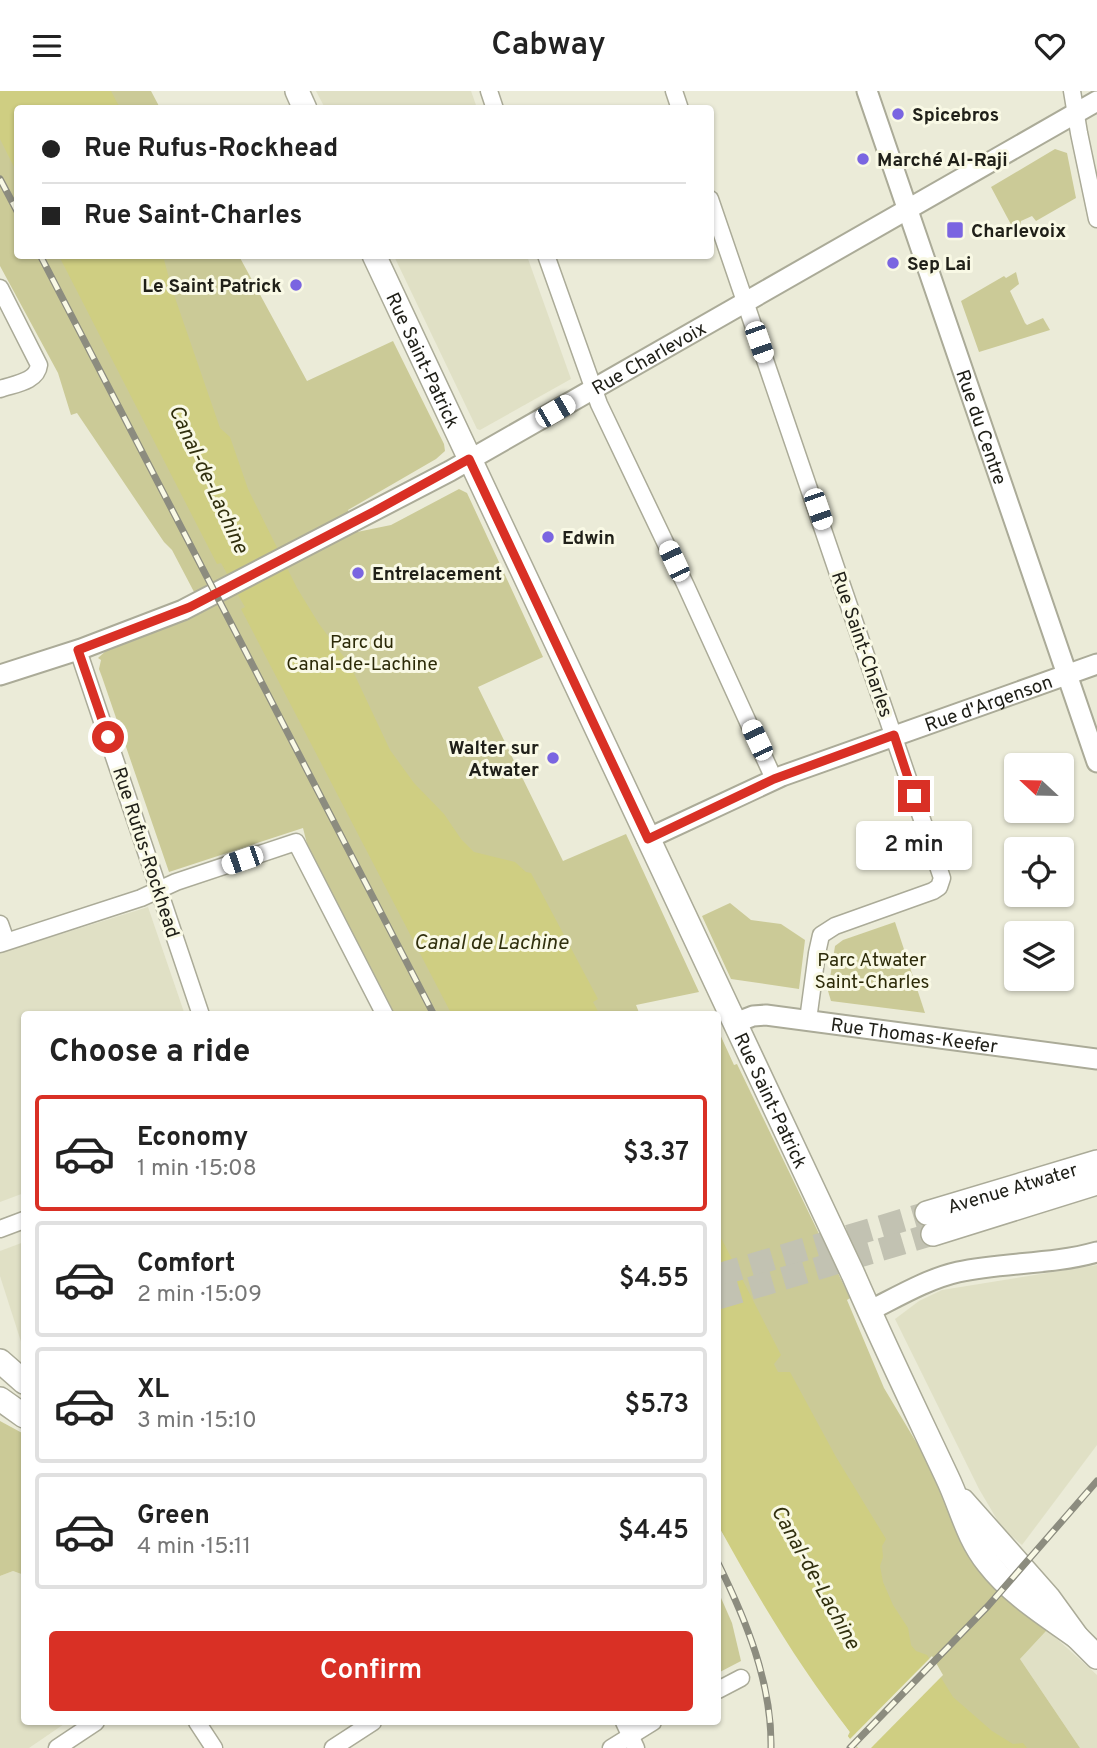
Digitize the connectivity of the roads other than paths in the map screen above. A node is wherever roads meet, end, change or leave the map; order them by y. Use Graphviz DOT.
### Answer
graph roads {
  1 [pos="867,91"];
  2 [pos="1072,91"];
  3 [pos="1097,101"];
  4 [pos="1076,113"];
  5 [pos="908,210"];
  6 [pos="714,211"];
  7 [pos="1097,219"];
  8 [pos="376,259"];
  9 [pos="547,259"];
  10 [pos="0,288"];
  11 [pos="745,302"];
  12 [pos="0,389"];
  13 [pos="592,389"];
  14 [pos="469,459"];
  15 [pos="78,650"];
  16 [pos="1097,664"];
  17 [pos="1067,674"];
  18 [pos="0,675"];
  19 [pos="894,735"];
  20 [pos="1097,762"];
  21 [pos="774,779"];
  22 [pos="648,839"];
  23 [pos="159,890"];
  24 [pos="0,924"];
  25 [pos="3,942"];
  26 [pos="200,1011"];
  27 [pos="383,1011"];
  28 [pos="808,1020"];
  29 [pos="735,1023"];
  30 [pos="1097,1059"];
  31 [pos="1097,1162"];
  32 [pos="1097,1183"];
  33 [pos="21,1221"];
  34 [pos="0,1229"];
  35 [pos="1097,1252"];
  36 [pos="869,1311"];
  37 [pos="0,1361"];
  38 [pos="21,1379"];
  39 [pos="0,1399"];
  40 [pos="21,1414"];
  41 [pos="1097,1657"];
  42 [pos="741,1678"];
  43 [pos="721,1688"];
  44 [pos="92,1725"];
  45 [pos="199,1725"];
  46 [pos="368,1725"];
  47 [pos="648,1725"];
  48 [pos="630,1735"];
  49 [pos="57,1748"];
  50 [pos="214,1748"];
  51 [pos="333,1748"];
  52 [pos="611,1748"];
  1 -- 5 [label="street, Rue du Centre"];
  2 -- 4 [label="street"];
  3 -- 4 [label="street, Rue Charlevoix"];
  4 -- 5 [label="street, Rue Charlevoix"];
  4 -- 7 [label="street"];
  5 -- 11 [label="street, Rue Charlevoix"];
  5 -- 17 [label="street, Rue du Centre"];
  6 -- 11 [label="street, Rue Saint-Charles"];
  8 -- 14 [label="main road, Rue Saint-Patrick"];
  9 -- 13 [label="street"];
  10 -- 12 [label="street"];
  11 -- 13 [label="street, Rue Charlevoix"];
  11 -- 19 [label="street, Rue Saint-Charles"];
  13 -- 14 [label="street, Rue Charlevoix"];
  13 -- 21 [label="street"];
  14 -- 15 [label="street, Rue Charlevoix"];
  14 -- 22 [label="main road, Rue Saint-Patrick"];
  15 -- 18 [label="street, Rue Charlevoix"];
  15 -- 23 [label="street, Rue Rufus-Rockhead"];
  16 -- 17 [label="street, Rue d'Argenson"];
  17 -- 19 [label="street, Rue d'Argenson"];
  17 -- 20 [label="street, Rue du Centre"];
  19 -- 21 [label="street, Rue d'Argenson"];
  19 -- 28 [label="street, Rue Saint-Charles"];
  21 -- 22 [label="street, Rue d'Argenson"];
  22 -- 29 [label="main road, Rue Saint-Patrick"];
  23 -- 25 [label="street"];
  23 -- 26 [label="street, Rue Rufus-Rockhead"];
  23 -- 27 [label="street"];
  24 -- 25 [label="street"];
  28 -- 29 [label="street, Rue Thomas-Keefer"];
  28 -- 30 [label="street, Rue Thomas-Keefer"];
  29 -- 36 [label="main road, Rue Saint-Patrick"];
  31 -- 32 [label="main road, Avenue Atwater"];
  33 -- 34 [label="street"];
  35 -- 36 [label="street"];
  36 -- 41 [label="main road, Rue Saint-Patrick"];
  37 -- 38 [label="main road"];
  39 -- 40 [label="main road"];
  42 -- 43 [label="street"];
  44 -- 49 [label="street"];
  45 -- 50 [label="street"];
  46 -- 51 [label="street"];
  47 -- 48 [label="street"];
  48 -- 52 [label="street"];
}
